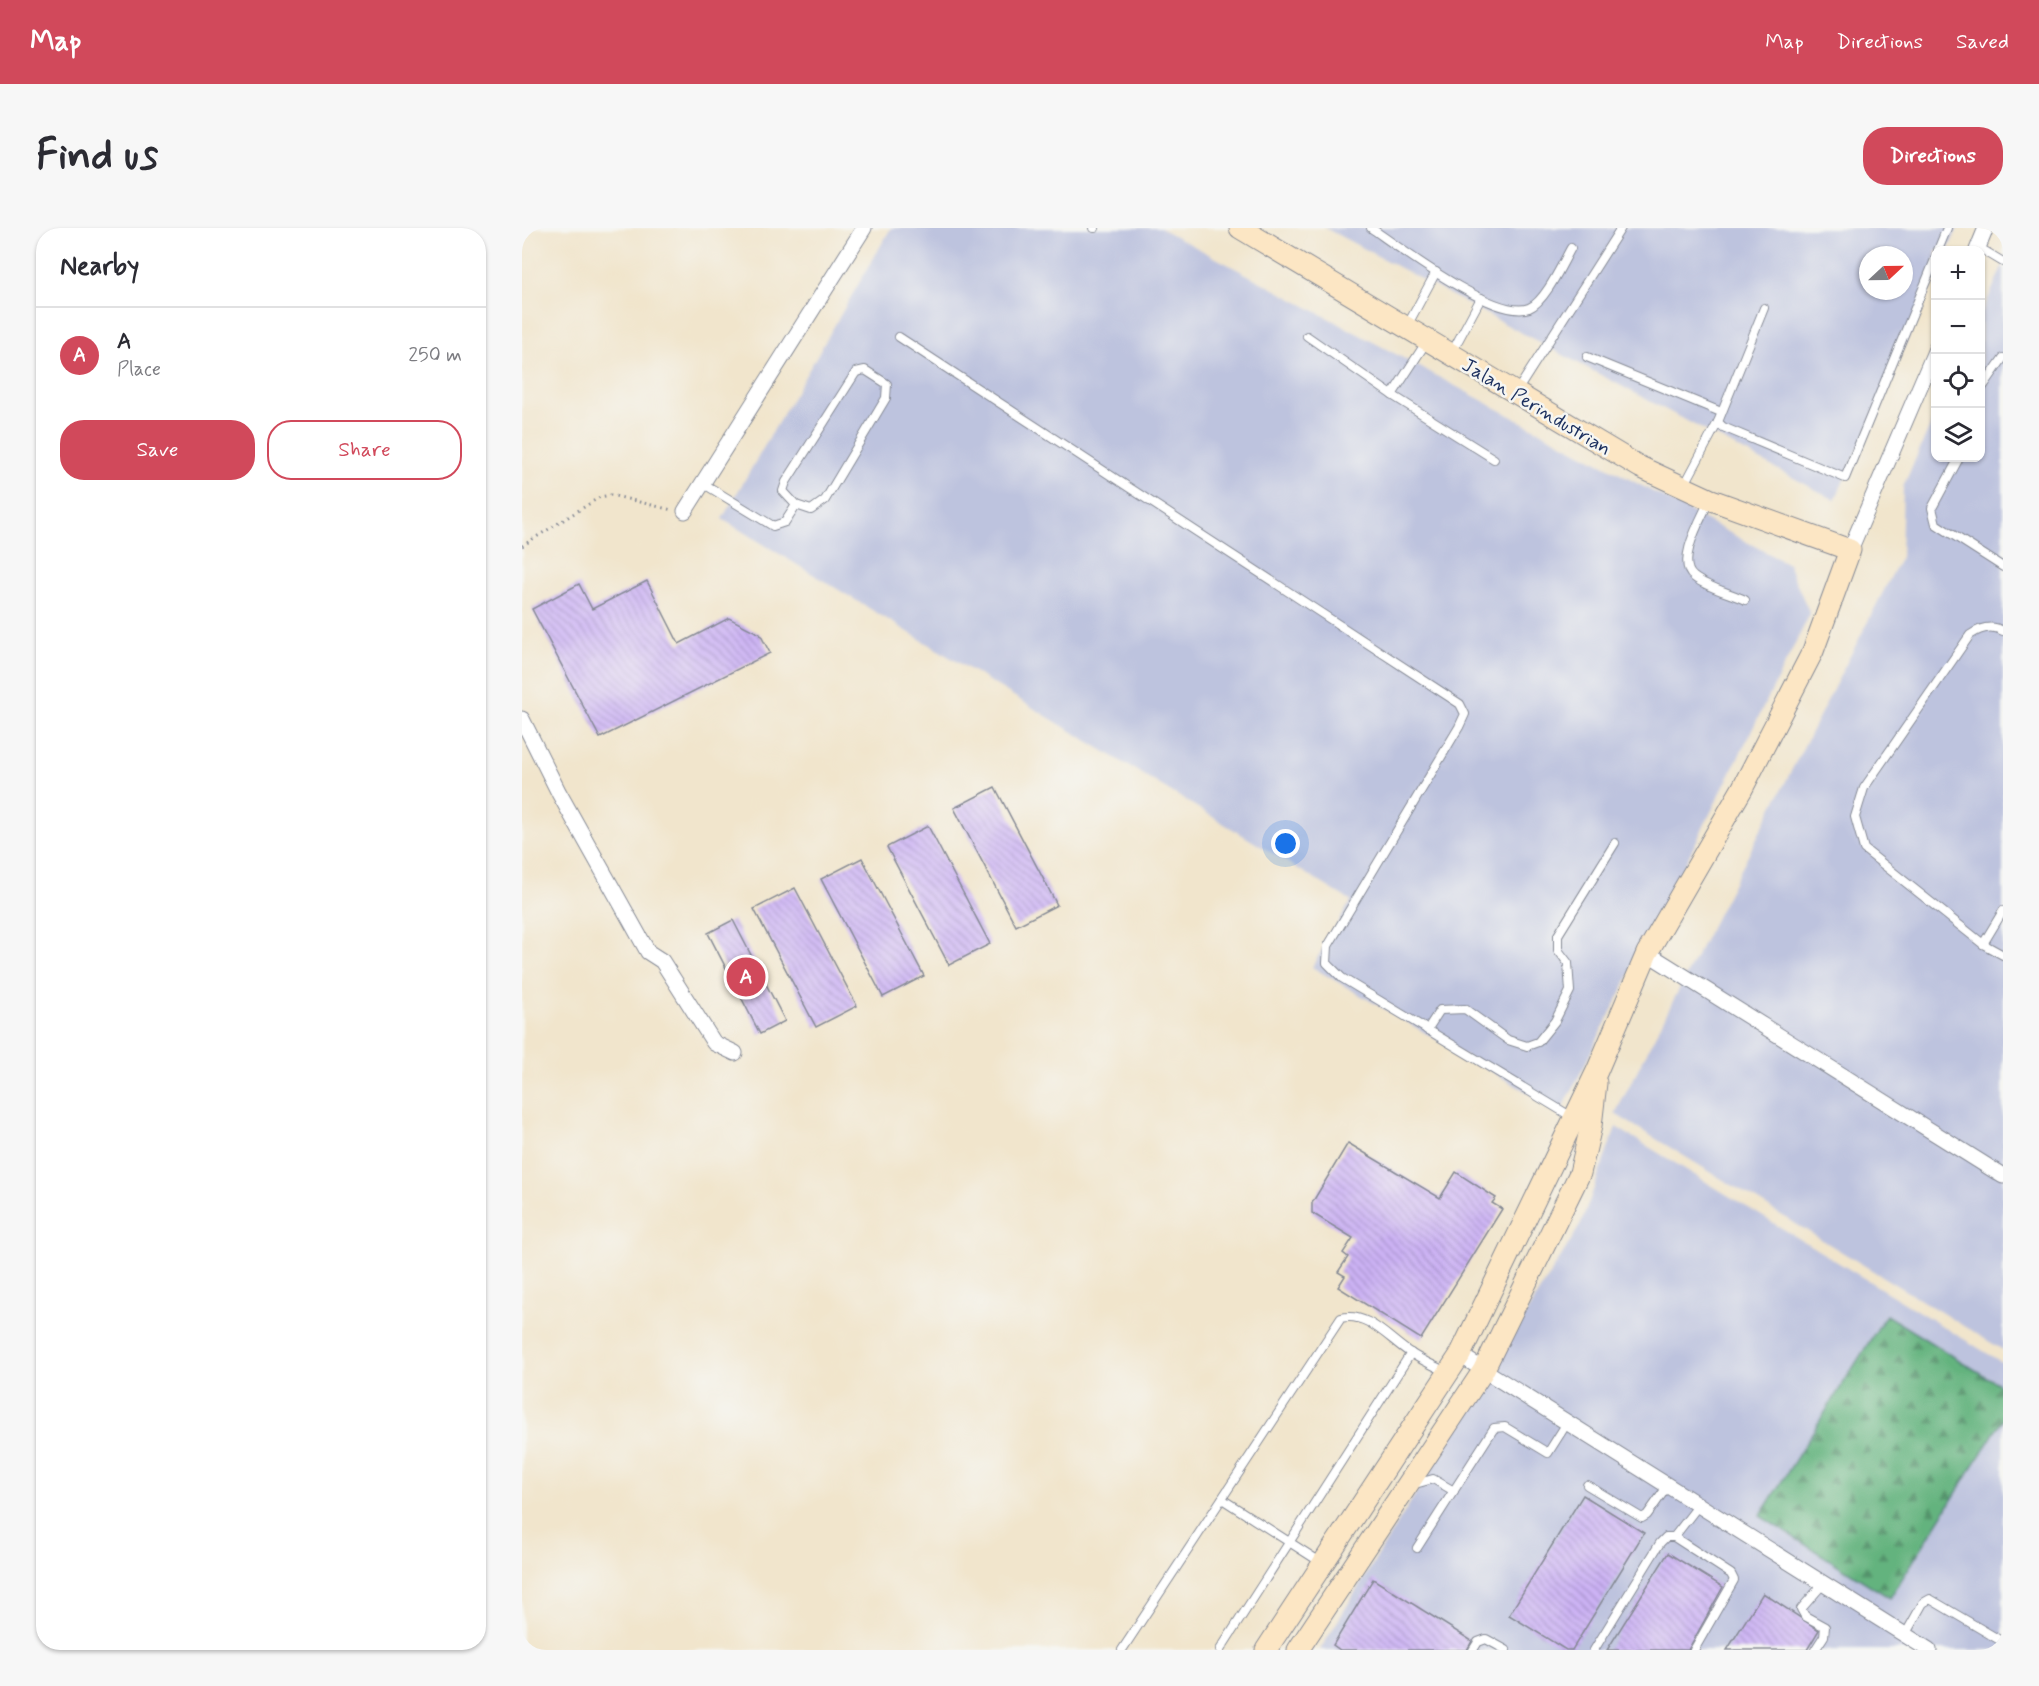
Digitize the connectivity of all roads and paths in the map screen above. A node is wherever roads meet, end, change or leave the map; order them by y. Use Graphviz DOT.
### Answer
graph roads {
  1 [pos="864,228"];
  2 [pos="1275,228"];
  3 [pos="1371,228"];
  4 [pos="1622,228"];
  5 [pos="1947,228"];
  6 [pos="1986,228"];
  7 [pos="1244,229"];
  8 [pos="1940,246"];
  9 [pos="1979,246"];
  10 [pos="1571,248"];
  11 [pos="1284,253"];
  12 [pos="1985,253"];
  13 [pos="2003,262"];
  14 [pos="1931,267"];
  15 [pos="1436,272"];
  16 [pos="1481,298"];
  17 [pos="1764,308"];
  18 [pos="1406,327"];
  19 [pos="1307,336"];
  20 [pos="899,337"];
  21 [pos="1428,340"];
  22 [pos="1451,354"];
  23 [pos="1932,354"];
  24 [pos="1587,357"];
  25 [pos="2003,358"];
  26 [pos="1985,384"];
  27 [pos="1516,392"];
  28 [pos="1392,395"];
  29 [pos="1721,412"];
  30 [pos="1718,422"];
  31 [pos="1494,459"];
  32 [pos="1957,462"];
  33 [pos="704,484"];
  34 [pos="1683,487"];
  35 [pos="1709,500"];
  36 [pos="796,506"];
  37 [pos="685,511"];
  38 [pos="522,546"];
  39 [pos="1850,550"];
  40 [pos="2003,567"];
  41 [pos="1745,600"];
  42 [pos="2003,631"];
  43 [pos="522,719"];
  44 [pos="1615,843"];
  45 [pos="2003,911"];
  46 [pos="1983,944"];
  47 [pos="1647,953"];
  48 [pos="2003,955"];
  49 [pos="1427,1029"];
  50 [pos="735,1053"];
  51 [pos="1582,1122"];
  52 [pos="2003,1176"];
  53 [pos="1411,1353"];
  54 [pos="1460,1355"];
  55 [pos="1483,1371"];
  56 [pos="1447,1372"];
  57 [pos="1566,1424"];
  58 [pos="1587,1485"];
  59 [pos="1667,1487"];
  60 [pos="1404,1491"];
  61 [pos="1454,1491"];
  62 [pos="1222,1499"];
  63 [pos="1698,1506"];
  64 [pos="1674,1537"];
  65 [pos="1290,1541"];
  66 [pos="1417,1548"];
  67 [pos="1322,1563"];
  68 [pos="1823,1584"];
  69 [pos="1905,1635"];
  70 [pos="2003,1642"];
  71 [pos="1122,1650"];
  72 [pos="1220,1650"];
  73 [pos="1266,1650"];
  74 [pos="1298,1650"];
  75 [pos="1473,1650"];
  76 [pos="1506,1650"];
  77 [pos="1594,1650"];
  78 [pos="1694,1650"];
  79 [pos="1815,1650"];
  80 [pos="1928,1650"];
  1 -- 33 [label="street"];
  2 -- 11 [label="main road"];
  3 -- 15 [label="lane"];
  4 -- 27 [label="lane"];
  5 -- 8 [label="lane"];
  6 -- 9 [label="street"];
  7 -- 11 [label="main road, Jalan Perindustrian"];
  10 -- 16 [label="lane"];
  11 -- 18 [label="main road, Jalan Perindustrian"];
  12 -- 13 [label="lane"];
  14 -- 30 [label="lane"];
  15 -- 16 [label="lane"];
  15 -- 18 [label="lane"];
  16 -- 22 [label="lane"];
  17 -- 29 [label="lane"];
  18 -- 21 [label="main road, Jalan Perindustrian"];
  19 -- 28 [label="lane"];
  20 -- 49 [label="lane"];
  21 -- 22 [label="main road, Jalan Perindustrian"];
  21 -- 28 [label="lane"];
  22 -- 27 [label="main road, Jalan Perindustrian"];
  23 -- 39 [label="street"];
  24 -- 29 [label="lane"];
  25 -- 26 [label="lane"];
  27 -- 34 [label="main road, Jalan Perindustrian"];
  28 -- 31 [label="lane"];
  29 -- 30 [label="lane"];
  30 -- 34 [label="lane"];
  32 -- 40 [label="lane"];
  33 -- 36 [label="lane"];
  33 -- 37 [label="street"];
  34 -- 35 [label="main road, Jalan Perindustrian"];
  35 -- 39 [label="main road, Jalan Perindustrian"];
  35 -- 41 [label="lane"];
  36 -- 36 [label="lane"];
  37 -- 38 [label="path"];
  39 -- 47 [label="main road"];
  42 -- 46 [label="lane"];
  43 -- 50 [label="street"];
  44 -- 49 [label="lane"];
  45 -- 46 [label="lane"];
  46 -- 48 [label="lane"];
  47 -- 51 [label="main road"];
  47 -- 52 [label="street"];
  49 -- 51 [label="lane"];
  51 -- 54 [label="main road"];
  51 -- 55 [label="main road"];
  53 -- 56 [label="lane"];
  53 -- 62 [label="lane"];
  53 -- 65 [label="lane"];
  54 -- 55 [label="street"];
  54 -- 56 [label="main road"];
  55 -- 57 [label="street"];
  55 -- 60 [label="main road"];
  56 -- 67 [label="main road"];
  57 -- 59 [label="street"];
  57 -- 61 [label="lane"];
  58 -- 59 [label="lane"];
  59 -- 63 [label="street"];
  60 -- 61 [label="lane"];
  60 -- 74 [label="main road"];
  61 -- 66 [label="lane"];
  62 -- 65 [label="lane"];
  62 -- 71 [label="lane"];
  63 -- 64 [label="lane"];
  63 -- 68 [label="street"];
  64 -- 77 [label="lane"];
  64 -- 78 [label="lane"];
  65 -- 67 [label="lane"];
  65 -- 72 [label="lane"];
  67 -- 73 [label="main road"];
  68 -- 69 [label="street"];
  68 -- 79 [label="lane"];
  69 -- 70 [label="lane"];
  69 -- 80 [label="street"];
  75 -- 76 [label="lane"];
}
